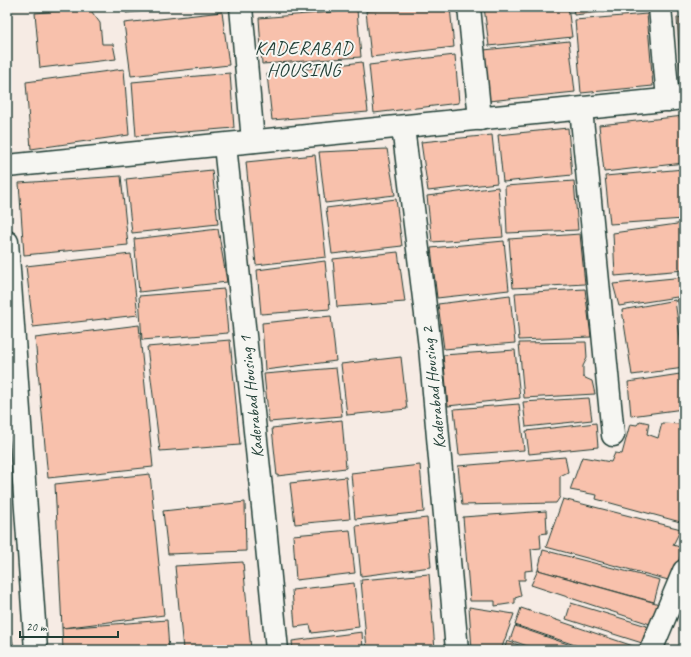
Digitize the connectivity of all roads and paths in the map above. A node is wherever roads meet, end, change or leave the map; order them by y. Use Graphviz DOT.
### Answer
graph roads {
  1 [pos="242,7"];
  2 [pos="469,7"];
  3 [pos="660,7"];
  4 [pos="676,99"];
  5 [pos="581,109"];
  6 [pos="480,119"];
  7 [pos="403,127"];
  8 [pos="253,142"];
  9 [pos="225,144"];
  10 [pos="7,166"];
  11 [pos="7,242"];
  12 [pos="613,435"];
  13 [pos="684,571"];
  14 [pos="36,650"];
  15 [pos="276,650"];
  16 [pos="457,650"];
  17 [pos="651,650"];
  1 -- 8 [label="street"];
  2 -- 6 [label="street"];
  3 -- 4 [label="street"];
  4 -- 5 [label="street"];
  5 -- 6 [label="street"];
  5 -- 12 [label="street"];
  6 -- 7 [label="street"];
  7 -- 8 [label="street"];
  7 -- 16 [label="street, Kaderabad Housing 2"];
  8 -- 9 [label="street"];
  9 -- 10 [label="street"];
  9 -- 15 [label="street, Kaderabad Housing 1"];
  11 -- 14 [label="street"];
  13 -- 17 [label="street"];
}
